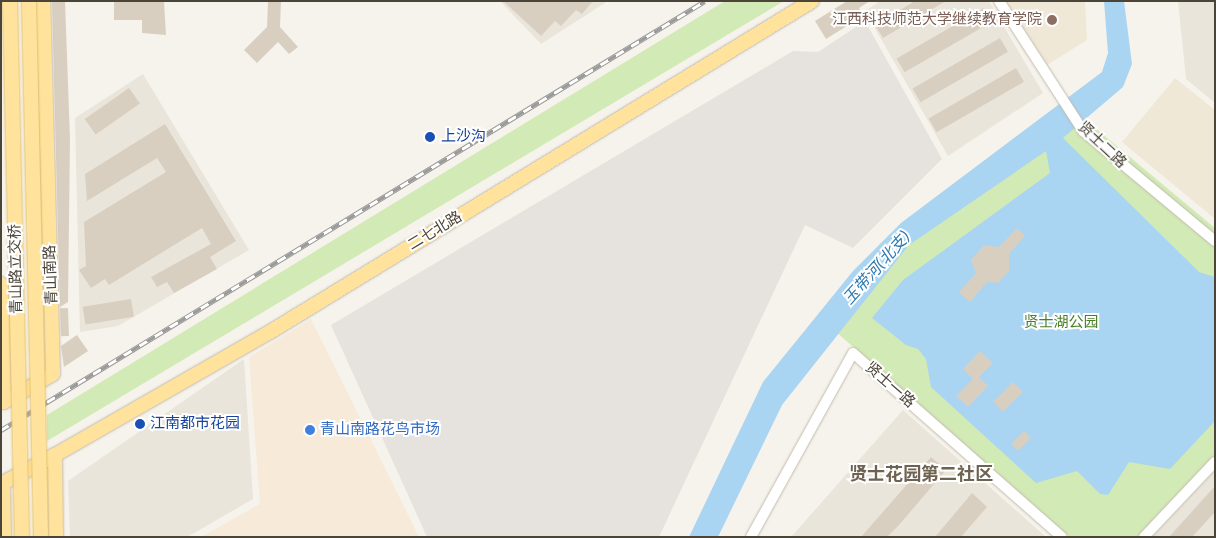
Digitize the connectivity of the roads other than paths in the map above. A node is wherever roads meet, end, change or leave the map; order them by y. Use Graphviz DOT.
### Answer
graph roads {
  1 [pos="10,1"];
  2 [pos="29,1"];
  3 [pos="43,1"];
  4 [pos="812,1"];
  5 [pos="999,1"];
  6 [pos="1215,241"];
  7 [pos="1,284"];
  8 [pos="55,455"];
  9 [pos="1215,462"];
  10 [pos="4,537"];
  11 [pos="22,537"];
  12 [pos="41,537"];
  13 [pos="56,537"];
  14 [pos="751,537"];
  15 [pos="1062,537"];
  16 [pos="1144,537"];
  1 -- 11 [label="main road, 青山路立交桥, bridge"];
  2 -- 12 [label="main road, 青山路立交桥, bridge"];
  3 -- 7 [label="main road, 青山南路"];
  4 -- 8 [label="main road, 二七北路"];
  5 -- 6 [label="street, 贤士二路"];
  8 -- 10 [label="main road"];
  8 -- 13 [label="main road"];
  9 -- 16 [label="street"];
  14 -- 15 [label="street, 贤士一路"];
}
